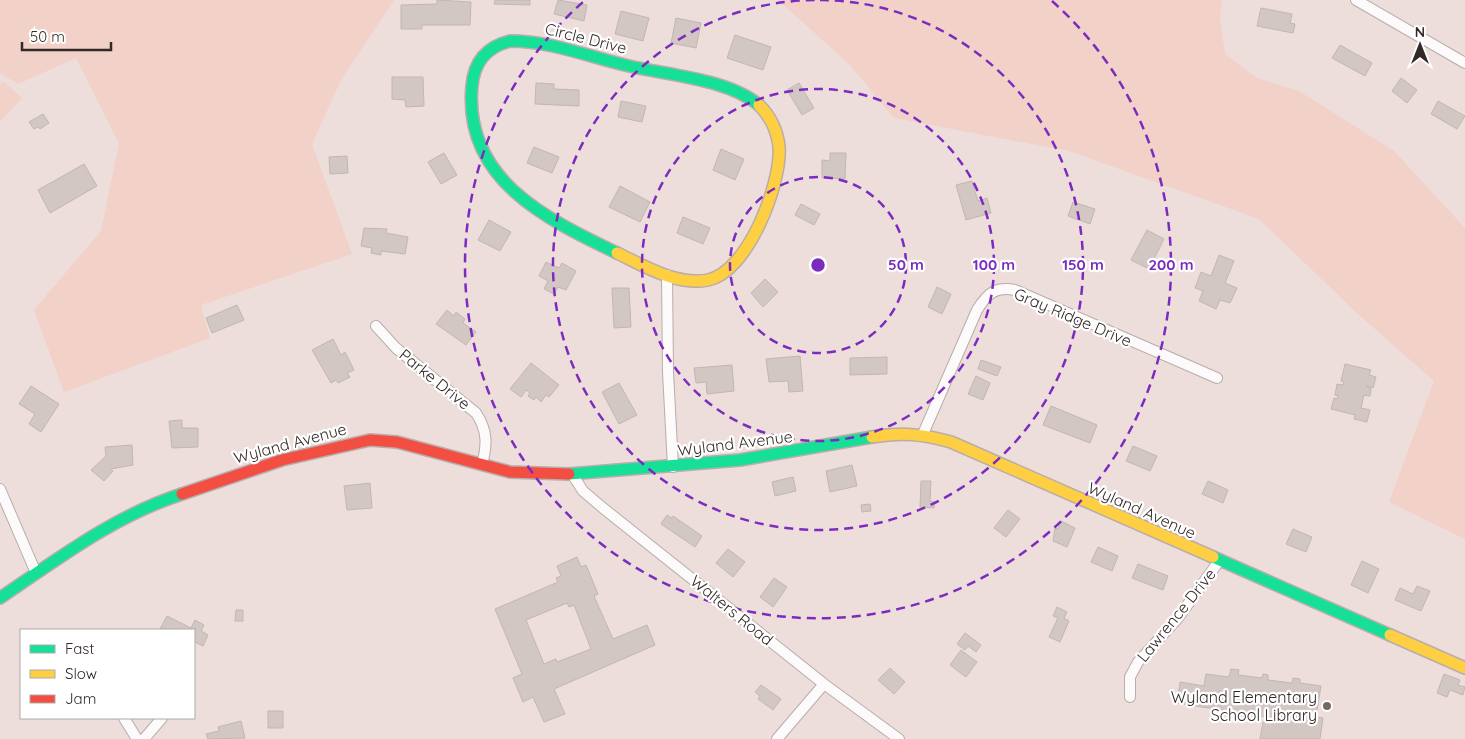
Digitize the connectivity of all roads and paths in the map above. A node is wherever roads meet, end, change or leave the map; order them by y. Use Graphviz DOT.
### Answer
graph roads {
  1 [pos="1356,0"];
  2 [pos="1465,63"];
  3 [pos="668,275"];
  4 [pos="376,326"];
  5 [pos="1217,378"];
  6 [pos="923,434"];
  7 [pos="482,466"];
  8 [pos="673,467"];
  9 [pos="572,474"];
  10 [pos="0,489"];
  11 [pos="1219,561"];
  12 [pos="36,573"];
  13 [pos="0,598"];
  14 [pos="1465,668"];
  15 [pos="824,684"];
  16 [pos="1130,697"];
  17 [pos="125,719"];
  18 [pos="161,719"];
  19 [pos="137,739"];
  20 [pos="144,739"];
  21 [pos="777,739"];
  22 [pos="899,739"];
  1 -- 2 [label="street"];
  3 -- 3 [label="street, Circle Drive"];
  3 -- 8 [label="street"];
  4 -- 7 [label="street, Parke Drive"];
  5 -- 6 [label="street, Gray Ridge Drive"];
  6 -- 8 [label="street, Wyland Avenue"];
  6 -- 11 [label="street, Wyland Avenue"];
  7 -- 9 [label="street, Wyland Avenue"];
  7 -- 12 [label="street, Wyland Avenue"];
  8 -- 9 [label="street, Wyland Avenue"];
  9 -- 15 [label="street, Walters Road"];
  10 -- 12 [label="street"];
  11 -- 14 [label="street, Wyland Avenue"];
  11 -- 16 [label="street, Lawrence Drive"];
  12 -- 13 [label="street, Wyland Avenue"];
  15 -- 21 [label="street"];
  15 -- 22 [label="street, Walters Road"];
  17 -- 19 [label="street"];
  18 -- 20 [label="street"];
}
